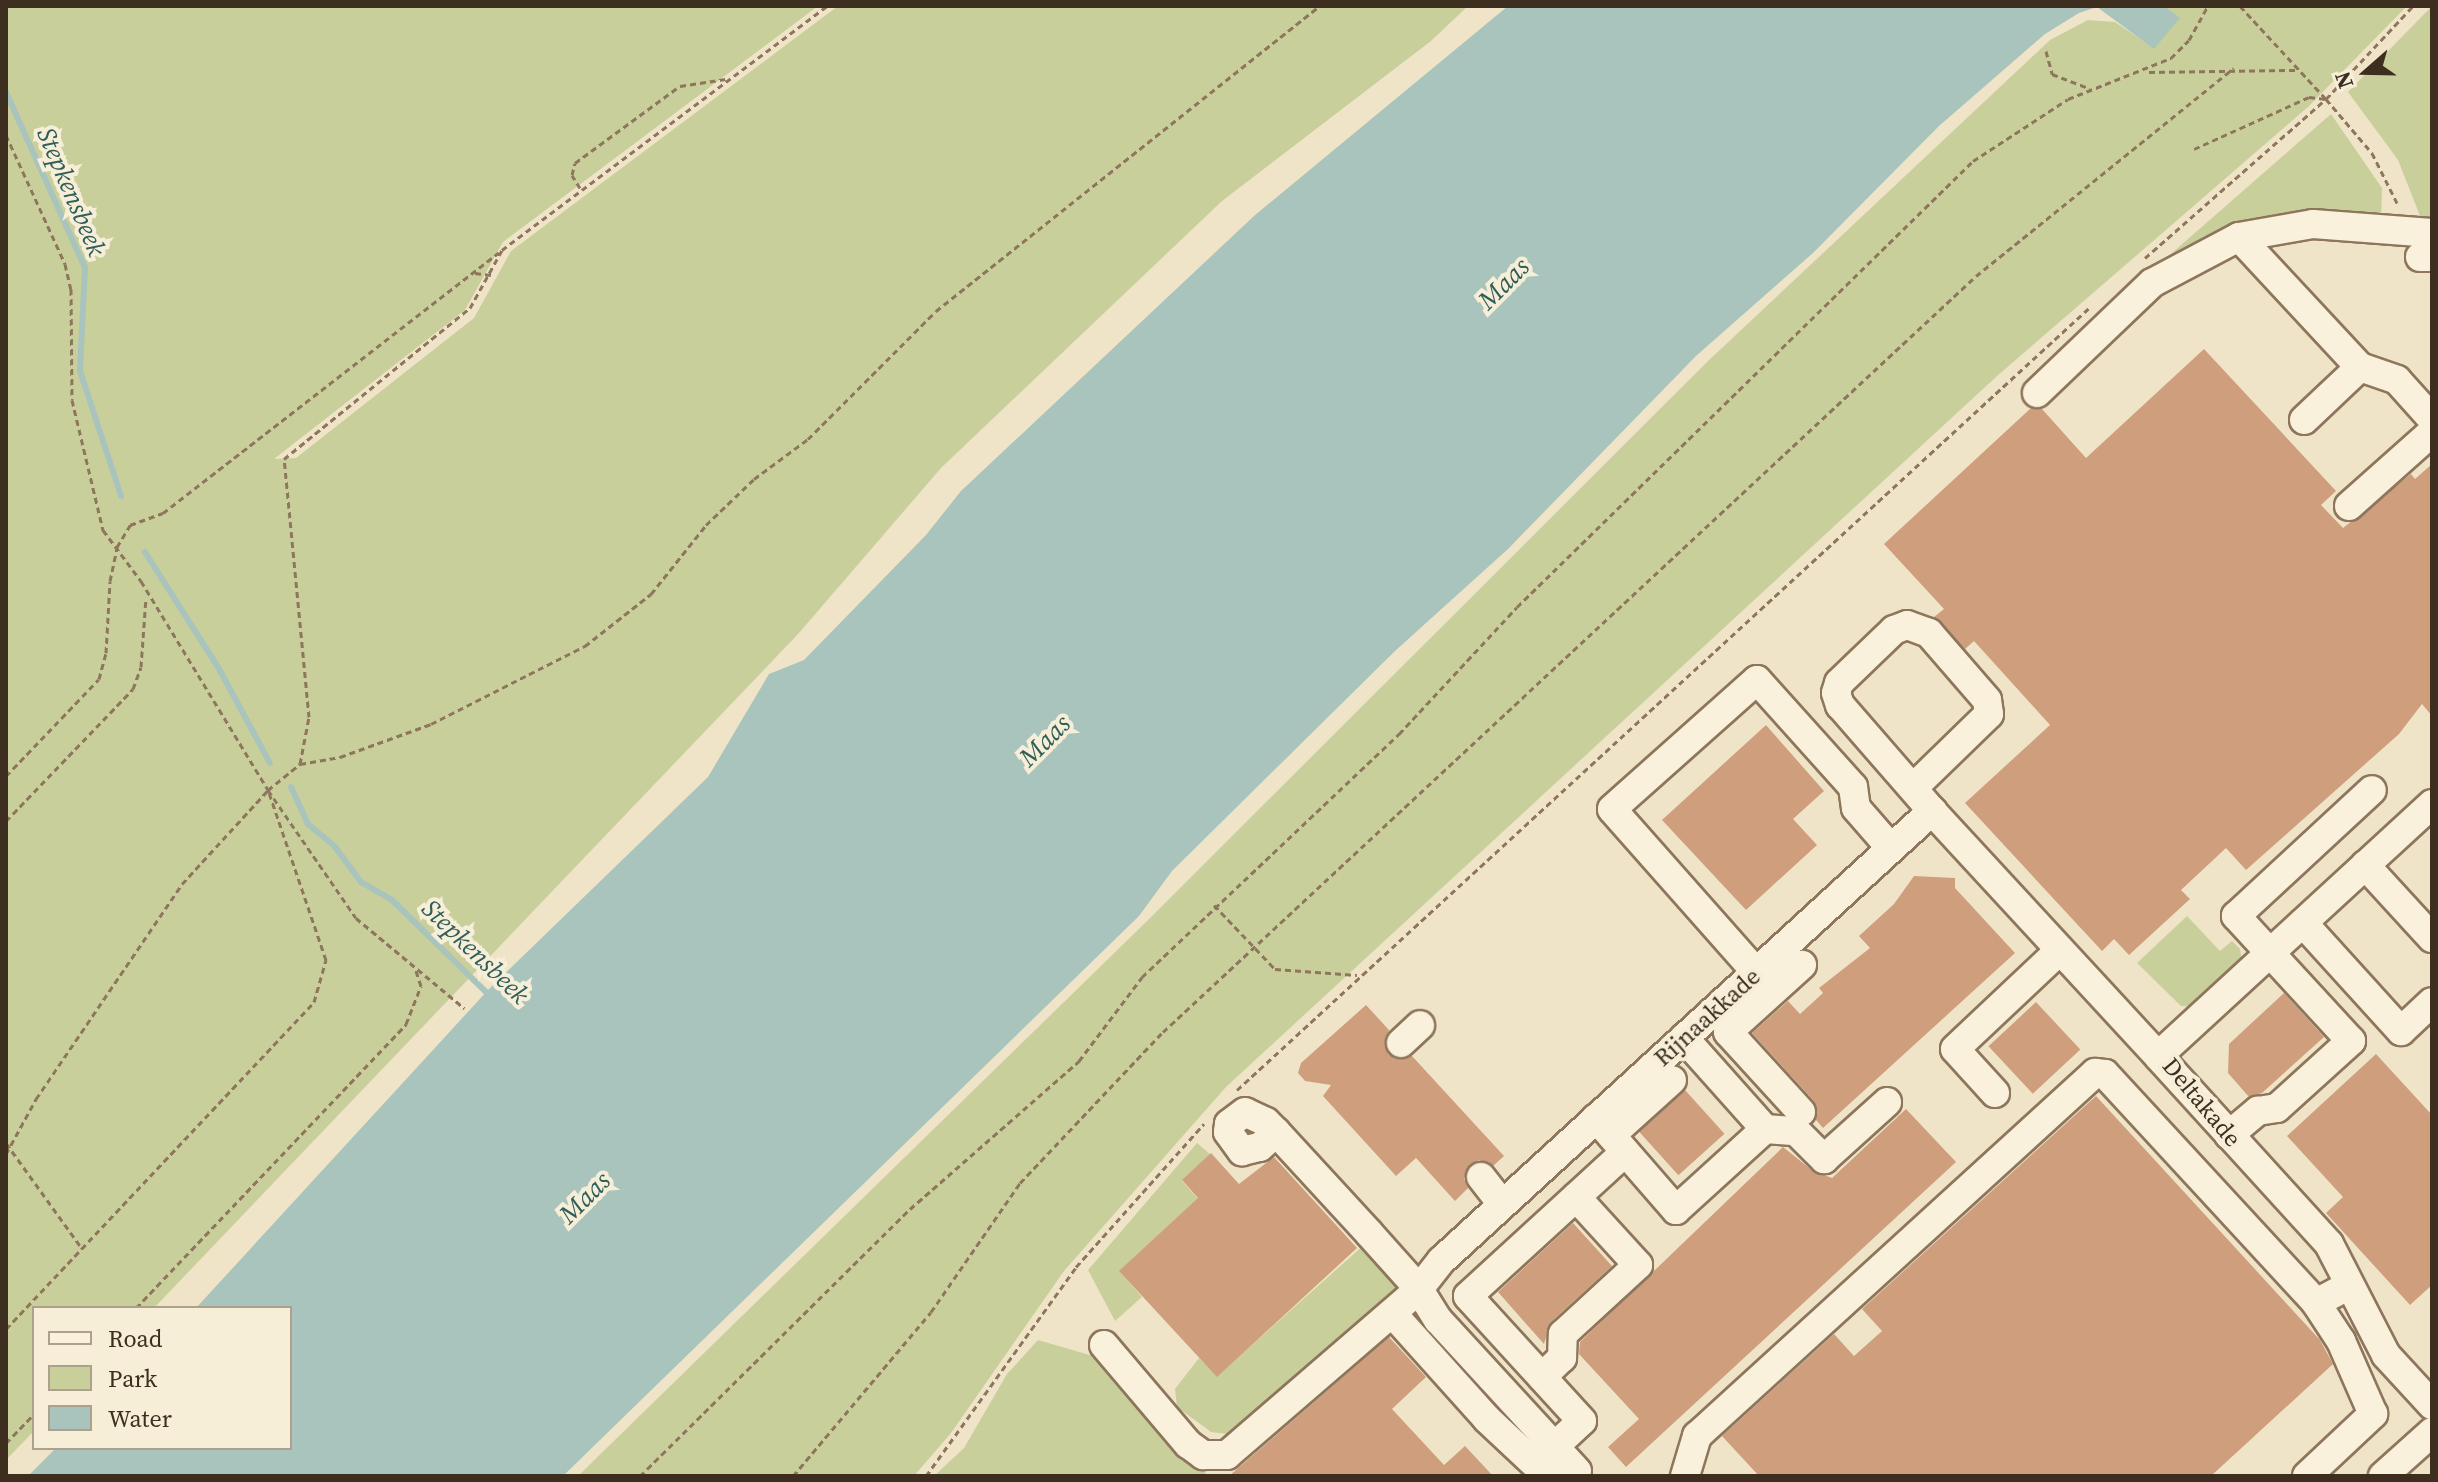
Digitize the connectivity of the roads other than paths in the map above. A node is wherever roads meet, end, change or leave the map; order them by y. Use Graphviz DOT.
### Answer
graph roads {
  1 [pos="2239,237"];
  2 [pos="2422,244"];
  3 [pos="2360,367"];
  4 [pos="2037,393"];
  5 [pos="2432,419"];
  6 [pos="2304,420"];
  7 [pos="2432,432"];
  8 [pos="2349,506"];
  9 [pos="1913,788"];
  10 [pos="2372,790"];
  11 [pos="2432,804"];
  12 [pos="1932,811"];
  13 [pos="1890,847"];
  14 [pos="2365,865"];
  15 [pos="2303,923"];
  16 [pos="2432,938"];
  17 [pos="2060,950"];
  18 [pos="2270,953"];
  19 [pos="1801,964"];
  20 [pos="1756,972"];
  21 [pos="2432,1002"];
  22 [pos="1684,1038"];
  23 [pos="2158,1056"];
  24 [pos="1672,1080"];
  25 [pos="1995,1093"];
  26 [pos="1887,1102"];
  27 [pos="1801,1112"];
  28 [pos="1765,1129"];
  29 [pos="1276,1132"];
  30 [pos="1611,1135"];
  31 [pos="2229,1135"];
  32 [pos="1481,1177"];
  33 [pos="1530,1179"];
  34 [pos="1502,1204"];
  35 [pos="1568,1204"];
  36 [pos="2350,1285"];
  37 [pos="1419,1289"];
  38 [pos="2316,1303"];
  39 [pos="1401,1323"];
  40 [pos="1104,1345"];
  41 [pos="1542,1377"];
  42 [pos="2432,1405"];
  43 [pos="2432,1432"];
  44 [pos="1554,1447"];
  45 [pos="2322,1471"];
  46 [pos="1576,1474"];
  47 [pos="1548,1476"];
  48 [pos="1685,1476"];
  49 [pos="2383,1476"];
  1 -- 2 [label="street"];
  1 -- 3 [label="street"];
  1 -- 4 [label="street"];
  3 -- 5 [label="street"];
  3 -- 6 [label="street"];
  7 -- 8 [label="street"];
  9 -- 9 [label="street"];
  9 -- 12 [label="street"];
  10 -- 18 [label="street"];
  11 -- 14 [label="street, Deltakade"];
  12 -- 13 [label="street, Rijnaakkade"];
  12 -- 17 [label="street"];
  13 -- 19 [label="street, Rijnaakkade"];
  13 -- 20 [label="street"];
  14 -- 15 [label="street, Deltakade"];
  14 -- 16 [label="street"];
  15 -- 18 [label="street, Deltakade"];
  15 -- 21 [label="street"];
  17 -- 23 [label="street"];
  17 -- 25 [label="street"];
  18 -- 23 [label="street, Deltakade"];
  18 -- 31 [label="street"];
  19 -- 20 [label="street, Rijnaakkade"];
  19 -- 27 [label="street"];
  20 -- 22 [label="street, Rijnaakkade"];
  22 -- 28 [label="street"];
  22 -- 30 [label="street, Rijnaakkade"];
  23 -- 31 [label="street, Deltakade"];
  24 -- 30 [label="street"];
  26 -- 28 [label="street"];
  28 -- 30 [label="street"];
  29 -- 37 [label="street"];
  30 -- 33 [label="street, Rijnaakkade"];
  30 -- 35 [label="street"];
  31 -- 36 [label="street, Deltakade"];
  32 -- 34 [label="street"];
  33 -- 34 [label="street, Rijnaakkade"];
  33 -- 35 [label="street"];
  34 -- 37 [label="street, Rijnaakkade"];
  35 -- 41 [label="street"];
  35 -- 41 [label="street"];
  36 -- 38 [label="street"];
  36 -- 42 [label="street, Deltakade"];
  37 -- 40 [label="street, Rijnaakkade"];
  37 -- 44 [label="street"];
  38 -- 45 [label="street"];
  38 -- 48 [label="street"];
  39 -- 47 [label="street"];
  41 -- 44 [label="street"];
  43 -- 49 [label="street"];
  44 -- 46 [label="street"];
}
